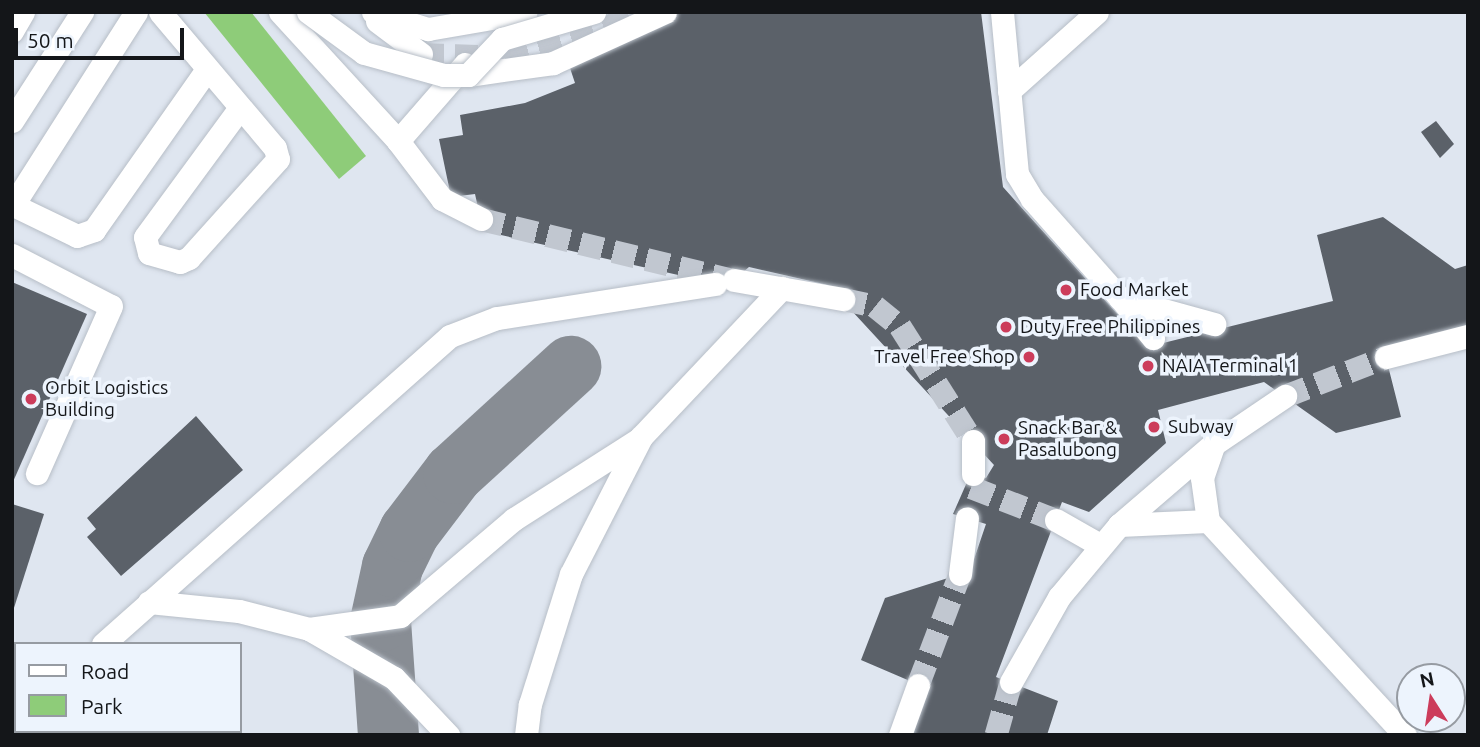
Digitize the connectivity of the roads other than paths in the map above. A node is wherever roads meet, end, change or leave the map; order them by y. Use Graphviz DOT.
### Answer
graph roads {
  1 [pos="23,12"];
  2 [pos="82,12"];
  3 [pos="136,12"];
  4 [pos="160,12"];
  5 [pos="280,12"];
  6 [pos="309,12"];
  7 [pos="367,12"];
  8 [pos="373,12"];
  9 [pos="526,12"];
  10 [pos="594,12"];
  11 [pos="665,12"];
  12 [pos="1002,12"];
  13 [pos="1097,12"];
  14 [pos="12,31"];
  15 [pos="421,54"];
  16 [pos="469,66"];
  17 [pos="207,69"];
  18 [pos="1009,91"];
  19 [pos="239,109"];
  20 [pos="12,121"];
  21 [pos="398,141"];
  22 [pos="481,219"];
  23 [pos="12,255"];
  24 [pos="782,288"];
  25 [pos="1120,298"];
  26 [pos="843,299"];
  27 [pos="1214,324"];
  28 [pos="1468,337"];
  29 [pos="1153,338"];
  30 [pos="1385,358"];
  31 [pos="1285,397"];
  32 [pos="642,437"];
  33 [pos="973,441"];
  34 [pos="1214,444"];
  35 [pos="37,473"];
  36 [pos="973,474"];
  37 [pos="967,518"];
  38 [pos="1056,520"];
  39 [pos="1208,521"];
  40 [pos="1119,525"];
  41 [pos="1098,544"];
  42 [pos="960,574"];
  43 [pos="149,602"];
  44 [pos="309,629"];
  45 [pos="105,642"];
  46 [pos="1011,682"];
  47 [pos="918,685"];
  48 [pos="448,735"];
  49 [pos="526,735"];
  50 [pos="900,735"];
  51 [pos="1405,735"];
  1 -- 14 [label="street"];
  2 -- 20 [label="street"];
  3 -- 17 [label="street"];
  4 -- 17 [label="street"];
  5 -- 21 [label="street"];
  6 -- 16 [label="street, bridge"];
  7 -- 15 [label="street"];
  8 -- 9 [label="street"];
  10 -- 16 [label="street, bridge"];
  11 -- 16 [label="street"];
  12 -- 18 [label="street"];
  13 -- 18 [label="street"];
  16 -- 21 [label="street"];
  17 -- 19 [label="street"];
  18 -- 25 [label="street"];
  19 -- 19 [label="street"];
  21 -- 22 [label="street"];
  23 -- 35 [label="street"];
  24 -- 26 [label="street"];
  24 -- 32 [label="street"];
  24 -- 43 [label="street"];
  25 -- 27 [label="street"];
  25 -- 29 [label="street"];
  28 -- 30 [label="street"];
  31 -- 34 [label="street"];
  32 -- 44 [label="street"];
  32 -- 49 [label="street"];
  33 -- 36 [label="street"];
  34 -- 39 [label="street"];
  34 -- 40 [label="street"];
  37 -- 42 [label="street"];
  38 -- 41 [label="street"];
  39 -- 40 [label="street"];
  39 -- 51 [label="street"];
  40 -- 41 [label="street"];
  41 -- 46 [label="street"];
  43 -- 44 [label="street"];
  43 -- 45 [label="street"];
  44 -- 48 [label="street"];
  47 -- 50 [label="street"];
}
